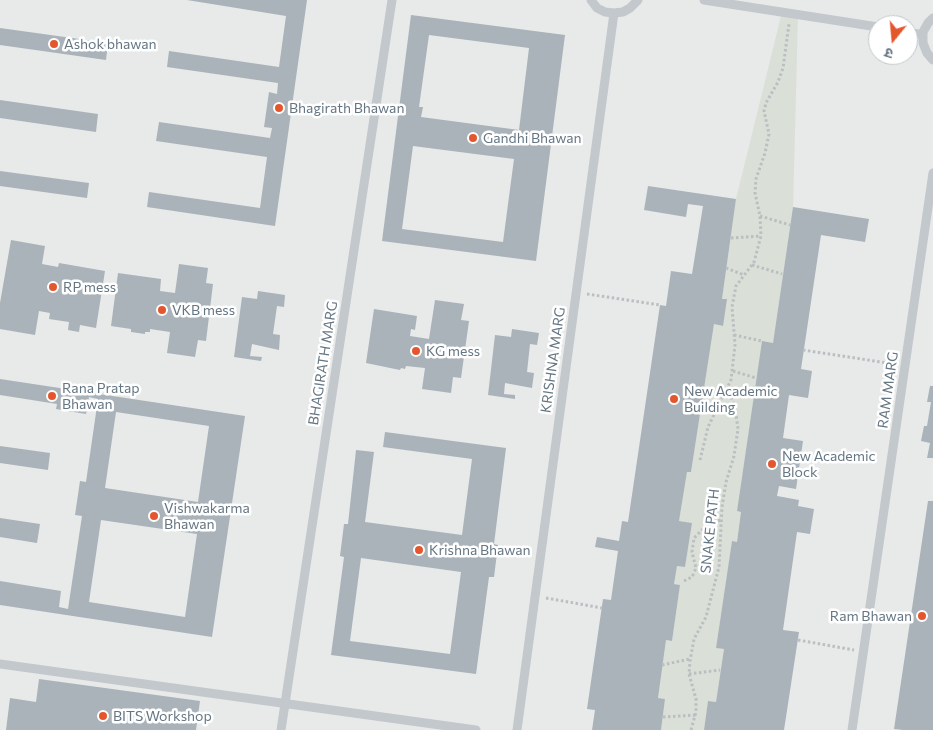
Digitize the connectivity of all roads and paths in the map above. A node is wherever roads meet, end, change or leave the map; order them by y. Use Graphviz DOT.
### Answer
graph roads {
  1 [pos="392,0"];
  2 [pos="591,0"];
  3 [pos="638,0"];
  4 [pos="704,0"];
  5 [pos="614,13"];
  6 [pos="790,14"];
  7 [pos="933,18"];
  8 [pos="868,26"];
  9 [pos="918,33"];
  10 [pos="923,34"];
  11 [pos="933,60"];
  12 [pos="933,173"];
  13 [pos="760,216"];
  14 [pos="790,225"];
  15 [pos="762,236"];
  16 [pos="731,238"];
  17 [pos="752,265"];
  18 [pos="726,268"];
  19 [pos="782,274"];
  20 [pos="744,275"];
  21 [pos="576,292"];
  22 [pos="660,305"];
  23 [pos="734,334"];
  24 [pos="762,342"];
  25 [pos="803,350"];
  26 [pos="905,366"];
  27 [pos="732,371"];
  28 [pos="756,378"];
  29 [pos="726,392"];
  30 [pos="700,460"];
  31 [pos="722,520"];
  32 [pos="684,581"];
  33 [pos="536,597"];
  34 [pos="602,608"];
  35 [pos="798,640"];
  36 [pos="864,651"];
  37 [pos="690,659"];
  38 [pos="0,664"];
  39 [pos="662,665"];
  40 [pos="720,670"];
  41 [pos="689,674"];
  42 [pos="284,704"];
  43 [pos="696,715"];
  44 [pos="663,717"];
  45 [pos="281,730"];
  46 [pos="476,730"];
  47 [pos="517,730"];
  48 [pos="691,730"];
  49 [pos="852,730"];
  1 -- 42 [label="lane, BHAGIRATH MARG"];
  2 -- 5 [label="lane"];
  3 -- 5 [label="lane"];
  4 -- 6 [label="lane"];
  5 -- 21 [label="lane, KRISHNA MARG"];
  6 -- 8 [label="lane"];
  6 -- 13 [label="path"];
  7 -- 10 [label="lane"];
  9 -- 10 [label="lane"];
  10 -- 11 [label="lane"];
  12 -- 26 [label="lane, RAM MARG"];
  13 -- 14 [label="path"];
  13 -- 15 [label="path"];
  15 -- 16 [label="path"];
  15 -- 17 [label="path"];
  17 -- 19 [label="path"];
  17 -- 20 [label="path"];
  18 -- 20 [label="path"];
  20 -- 23 [label="path"];
  21 -- 22 [label="path"];
  21 -- 33 [label="lane, KRISHNA MARG"];
  23 -- 24 [label="path"];
  23 -- 27 [label="path"];
  25 -- 26 [label="path"];
  26 -- 36 [label="lane, RAM MARG"];
  27 -- 28 [label="path"];
  27 -- 29 [label="path"];
  29 -- 30 [label="path"];
  29 -- 31 [label="path, SNAKE PATH"];
  31 -- 32 [label="path"];
  31 -- 37 [label="path, SNAKE PATH"];
  33 -- 34 [label="path"];
  33 -- 47 [label="lane, KRISHNA MARG"];
  35 -- 36 [label="path"];
  36 -- 49 [label="lane, RAM MARG"];
  37 -- 39 [label="path"];
  37 -- 41 [label="path, SNAKE PATH"];
  38 -- 42 [label="lane"];
  40 -- 41 [label="path"];
  41 -- 43 [label="path, SNAKE PATH"];
  42 -- 45 [label="lane, BHAGIRATH MARG"];
  42 -- 46 [label="lane"];
  43 -- 44 [label="path"];
  43 -- 48 [label="path, SNAKE PATH"];
}
